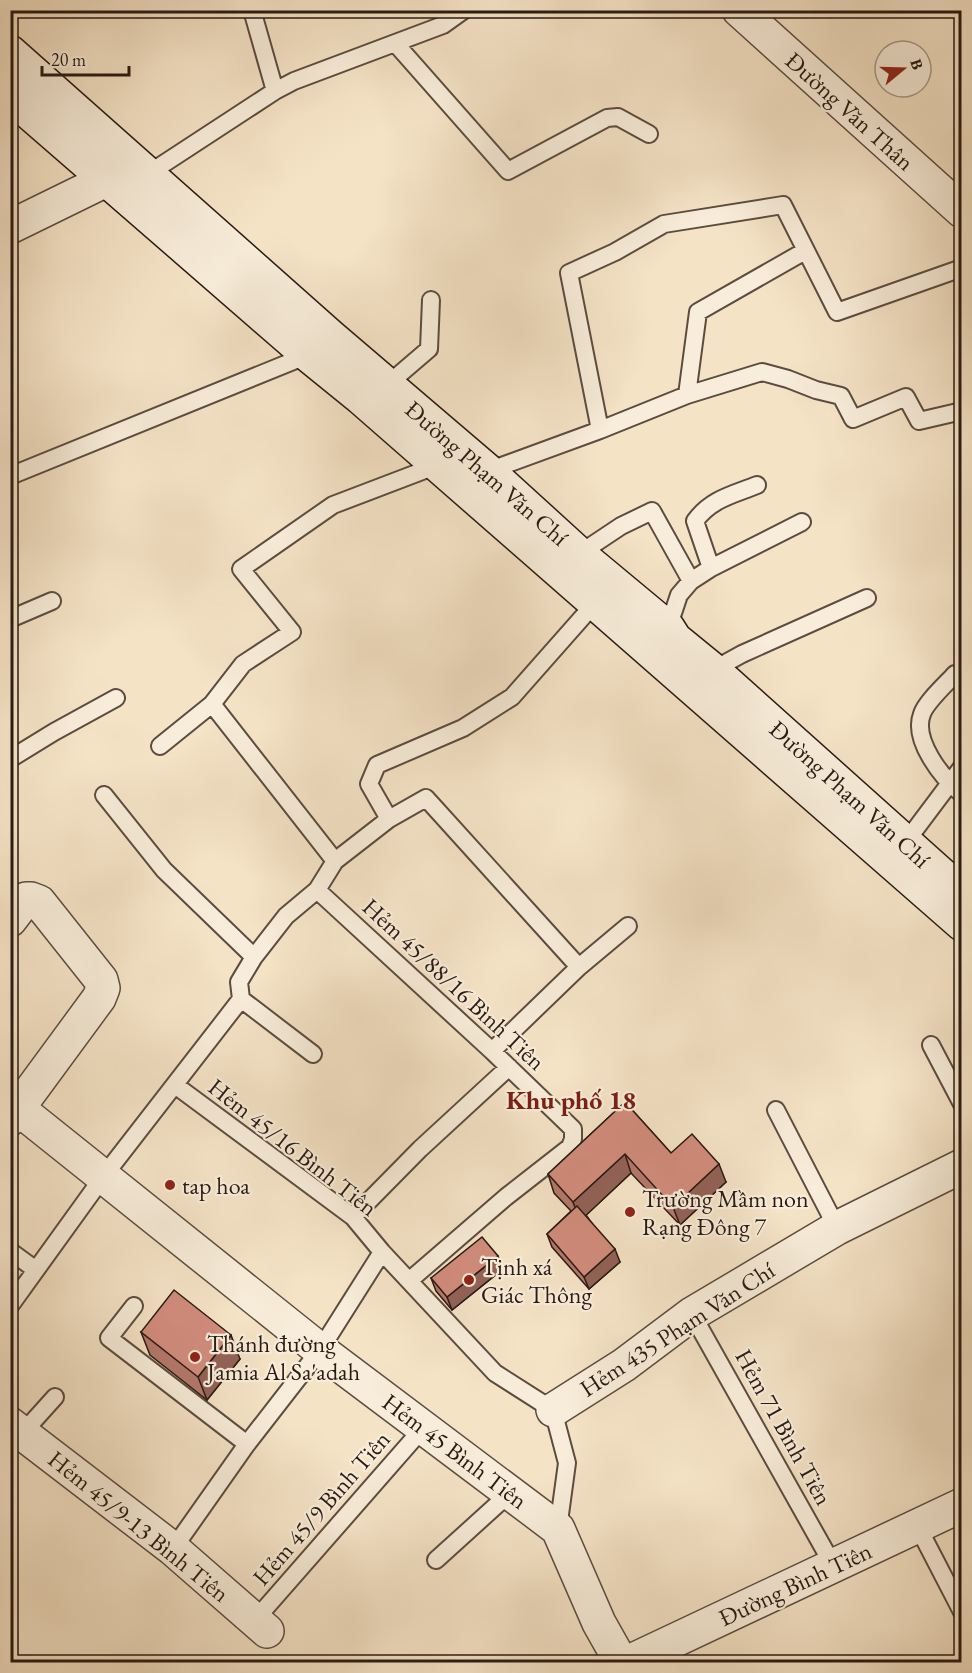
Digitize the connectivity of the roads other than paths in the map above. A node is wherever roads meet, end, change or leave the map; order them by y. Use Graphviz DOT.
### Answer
graph roads {
  1 [pos="252,10"];
  2 [pos="464,10"];
  3 [pos="739,10"];
  4 [pos="395,43"];
  5 [pos="10,52"];
  6 [pos="275,91"];
  7 [pos="10,96"];
  8 [pos="649,134"];
  9 [pos="148,174"];
  10 [pos="106,180"];
  11 [pos="962,211"];
  12 [pos="10,227"];
  13 [pos="805,251"];
  14 [pos="962,268"];
  15 [pos="431,300"];
  16 [pos="319,345"];
  17 [pos="387,385"];
  18 [pos="687,395"];
  19 [pos="962,411"];
  20 [pos="600,430"];
  21 [pos="438,465"];
  22 [pos="488,471"];
  23 [pos="10,476"];
  24 [pos="757,485"];
  25 [pos="802,522"];
  26 [pos="579,554"];
  27 [pos="711,568"];
  28 [pos="691,581"];
  29 [pos="867,598"];
  30 [pos="52,601"];
  31 [pos="595,603"];
  32 [pos="10,619"];
  33 [pos="668,628"];
  34 [pos="962,675"];
  35 [pos="705,681"];
  36 [pos="116,698"];
  37 [pos="212,704"];
  38 [pos="160,746"];
  39 [pos="10,759"];
  40 [pos="962,767"];
  41 [pos="956,789"];
  42 [pos="104,795"];
  43 [pos="389,819"];
  44 [pos="905,843"];
  45 [pos="335,861"];
  46 [pos="317,890"];
  47 [pos="962,894"];
  48 [pos="18,910"];
  49 [pos="962,924"];
  50 [pos="628,926"];
  51 [pos="254,957"];
  52 [pos="579,967"];
  53 [pos="241,999"];
  54 [pos="931,1045"];
  55 [pos="492,1051"];
  56 [pos="313,1054"];
  57 [pos="509,1067"];
  58 [pos="175,1085"];
  59 [pos="962,1104"];
  60 [pos="13,1110"];
  61 [pos="777,1110"];
  62 [pos="962,1166"];
  63 [pos="103,1177"];
  64 [pos="353,1217"];
  65 [pos="837,1228"];
  66 [pos="10,1251"];
  67 [pos="382,1252"];
  68 [pos="36,1270"];
  69 [pos="410,1280"];
  70 [pos="10,1306"];
  71 [pos="134,1306"];
  72 [pos="692,1314"];
  73 [pos="320,1350"];
  74 [pos="55,1397"];
  75 [pos="553,1410"];
  76 [pos="424,1427"];
  77 [pos="14,1434"];
  78 [pos="247,1444"];
  79 [pos="510,1493"];
  80 [pos="962,1505"];
  81 [pos="918,1527"];
  82 [pos="558,1529"];
  83 [pos="173,1549"];
  84 [pos="436,1560"];
  85 [pos="833,1565"];
  86 [pos="962,1612"];
  87 [pos="261,1626"];
  88 [pos="621,1662"];
  89 [pos="629,1662"];
  1 -- 6 [label="lane"];
  2 -- 4 [label="lane"];
  3 -- 11 [label="street, Đường Văn Thân"];
  4 -- 6 [label="lane"];
  4 -- 8 [label="lane"];
  5 -- 9 [label="street, Đường Phạm Văn Chí"];
  6 -- 9 [label="lane"];
  7 -- 10 [label="street, Đường Phạm Văn Chí"];
  9 -- 16 [label="street, Đường Phạm Văn Chí"];
  10 -- 12 [label="street"];
  10 -- 16 [label="street, Đường Phạm Văn Chí"];
  13 -- 14 [label="lane"];
  13 -- 18 [label="lane"];
  13 -- 20 [label="lane"];
  15 -- 17 [label="lane"];
  16 -- 17 [label="street, Đường Phạm Văn Chí"];
  16 -- 21 [label="street, Đường Phạm Văn Chí"];
  16 -- 23 [label="lane"];
  17 -- 22 [label="street, Đường Phạm Văn Chí"];
  18 -- 19 [label="lane"];
  18 -- 20 [label="lane"];
  20 -- 22 [label="lane"];
  21 -- 31 [label="street, Đường Phạm Văn Chí"];
  21 -- 37 [label="lane"];
  22 -- 26 [label="street, Đường Phạm Văn Chí"];
  24 -- 27 [label="lane"];
  25 -- 27 [label="lane"];
  26 -- 28 [label="lane"];
  26 -- 33 [label="street, Đường Phạm Văn Chí"];
  27 -- 28 [label="lane"];
  28 -- 33 [label="lane"];
  29 -- 35 [label="lane"];
  30 -- 32 [label="lane"];
  31 -- 35 [label="street, Đường Phạm Văn Chí"];
  31 -- 43 [label="lane"];
  33 -- 35 [label="street, Đường Phạm Văn Chí"];
  34 -- 41 [label="lane"];
  35 -- 44 [label="street, Đường Phạm Văn Chí"];
  35 -- 49 [label="street, Đường Phạm Văn Chí"];
  36 -- 39 [label="lane"];
  37 -- 38 [label="lane"];
  37 -- 45 [label="lane"];
  40 -- 41 [label="lane"];
  41 -- 44 [label="lane"];
  42 -- 51 [label="lane"];
  43 -- 45 [label="lane"];
  43 -- 52 [label="lane"];
  44 -- 47 [label="street, Đường Phạm Văn Chí"];
  45 -- 46 [label="lane"];
  46 -- 51 [label="lane"];
  46 -- 55 [label="lane, Hẻm 45/88/16 Bình Tiên"];
  48 -- 60 [label="street"];
  50 -- 52 [label="lane"];
  51 -- 53 [label="lane"];
  52 -- 55 [label="lane"];
  53 -- 56 [label="lane"];
  53 -- 58 [label="lane"];
  54 -- 59 [label="lane"];
  55 -- 57 [label="lane, Hẻm 45/88/16 Bình Tiên"];
  57 -- 64 [label="lane"];
  57 -- 69 [label="lane, Hẻm 45/88/16 Bình Tiên"];
  58 -- 63 [label="lane"];
  58 -- 64 [label="lane, Hẻm 45/16 Bình Tiên"];
  60 -- 63 [label="street, Hẻm 45 Bình Tiên"];
  61 -- 65 [label="lane"];
  62 -- 65 [label="street, Hẻm 435 Phạm Văn Chí"];
  63 -- 68 [label="lane"];
  63 -- 73 [label="street, Hẻm 45 Bình Tiên"];
  64 -- 67 [label="lane, Hẻm 45/16 Bình Tiên"];
  65 -- 72 [label="street, Hẻm 435 Phạm Văn Chí"];
  66 -- 68 [label="lane"];
  67 -- 69 [label="lane, Hẻm 45/16 Bình Tiên"];
  67 -- 73 [label="lane"];
  68 -- 70 [label="lane"];
  69 -- 75 [label="lane, Hẻm 45/16 Bình Tiên"];
  71 -- 78 [label="lane"];
  72 -- 75 [label="street, Hẻm 435 Phạm Văn Chí"];
  72 -- 85 [label="lane, Hẻm 71 Bình Tiên"];
  73 -- 76 [label="street, Hẻm 45 Bình Tiên"];
  73 -- 78 [label="lane"];
  74 -- 77 [label="lane"];
  75 -- 82 [label="lane"];
  76 -- 79 [label="street, Hẻm 45 Bình Tiên"];
  76 -- 87 [label="lane, Hẻm 45/9 Bình Tiên"];
  77 -- 83 [label="street, Hẻm 45/9-13 Bình Tiên"];
  78 -- 83 [label="lane"];
  79 -- 82 [label="street, Hẻm 45 Bình Tiên"];
  79 -- 84 [label="lane"];
  80 -- 81 [label="street, Đường Bình Tiên"];
  81 -- 85 [label="street, Đường Bình Tiên"];
  81 -- 86 [label="lane"];
  82 -- 88 [label="street, Hẻm 45 Bình Tiên"];
  83 -- 87 [label="street, Hẻm 45/9-13 Bình Tiên"];
  85 -- 89 [label="street, Đường Bình Tiên"];
}
